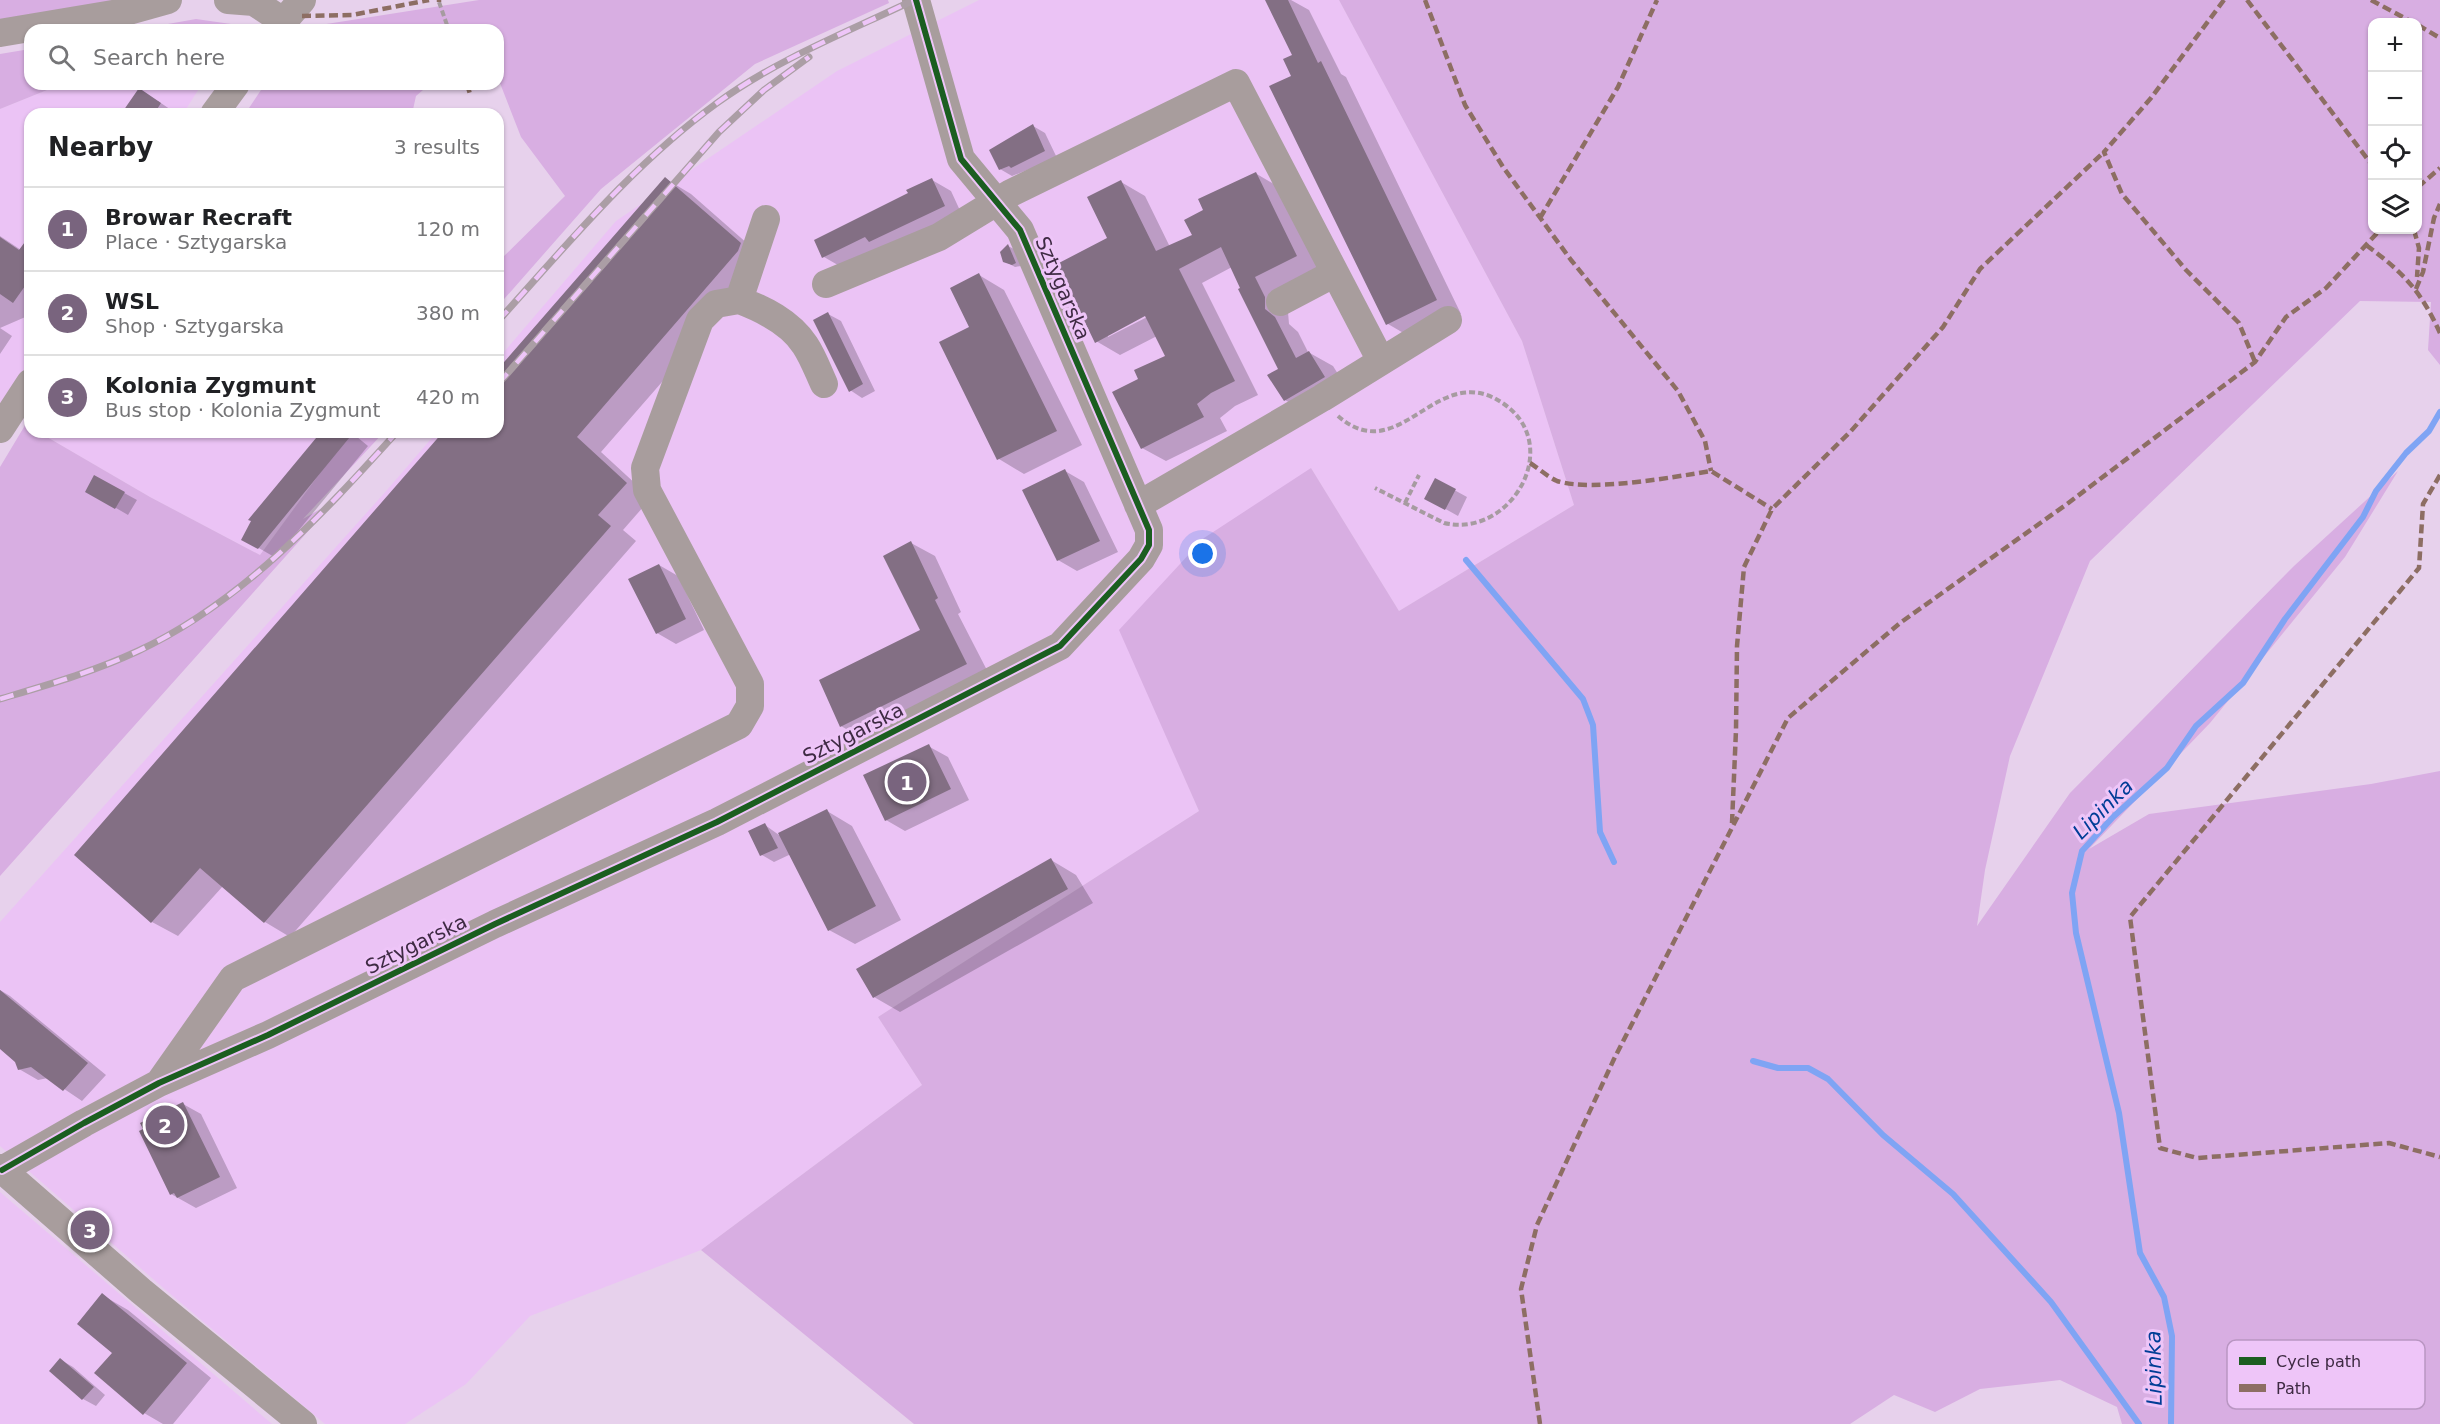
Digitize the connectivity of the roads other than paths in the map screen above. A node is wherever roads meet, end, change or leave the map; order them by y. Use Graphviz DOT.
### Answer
graph roads {
  1 [pos="168,0"];
  2 [pos="228,0"];
  3 [pos="302,0"];
  4 [pos="916,0"];
  5 [pos="54,24"];
  6 [pos="277,24"];
  7 [pos="281,24"];
  8 [pos="24,29"];
  9 [pos="0,33"];
  10 [pos="232,90"];
  11 [pos="218,108"];
  12 [pos="996,203"];
  13 [pos="766,219"];
  14 [pos="1335,273"];
  15 [pos="826,284"];
  16 [pos="739,300"];
  17 [pos="1280,302"];
  18 [pos="1448,320"];
  19 [pos="1381,361"];
  20 [pos="824,384"];
  21 [pos="24,392"];
  22 [pos="0,429"];
  23 [pos="1138,505"];
  24 [pos="159,1083"];
  25 [pos="1,1169"];
  26 [pos="303,1424"];
  1 -- 5 [label="street"];
  2 -- 6 [label="street"];
  3 -- 7 [label="street"];
  4 -- 12 [label="street, Sztygarska"];
  8 -- 9 [label="street"];
  10 -- 11 [label="street"];
  12 -- 14 [label="street"];
  12 -- 15 [label="street"];
  12 -- 23 [label="street, Sztygarska"];
  13 -- 16 [label="street"];
  14 -- 17 [label="street"];
  14 -- 19 [label="street"];
  16 -- 20 [label="street"];
  16 -- 24 [label="street"];
  18 -- 19 [label="street"];
  19 -- 23 [label="street"];
  21 -- 22 [label="street"];
  23 -- 24 [label="street, Sztygarska"];
  24 -- 25 [label="street, Sztygarska"];
  25 -- 26 [label="street"];
}
